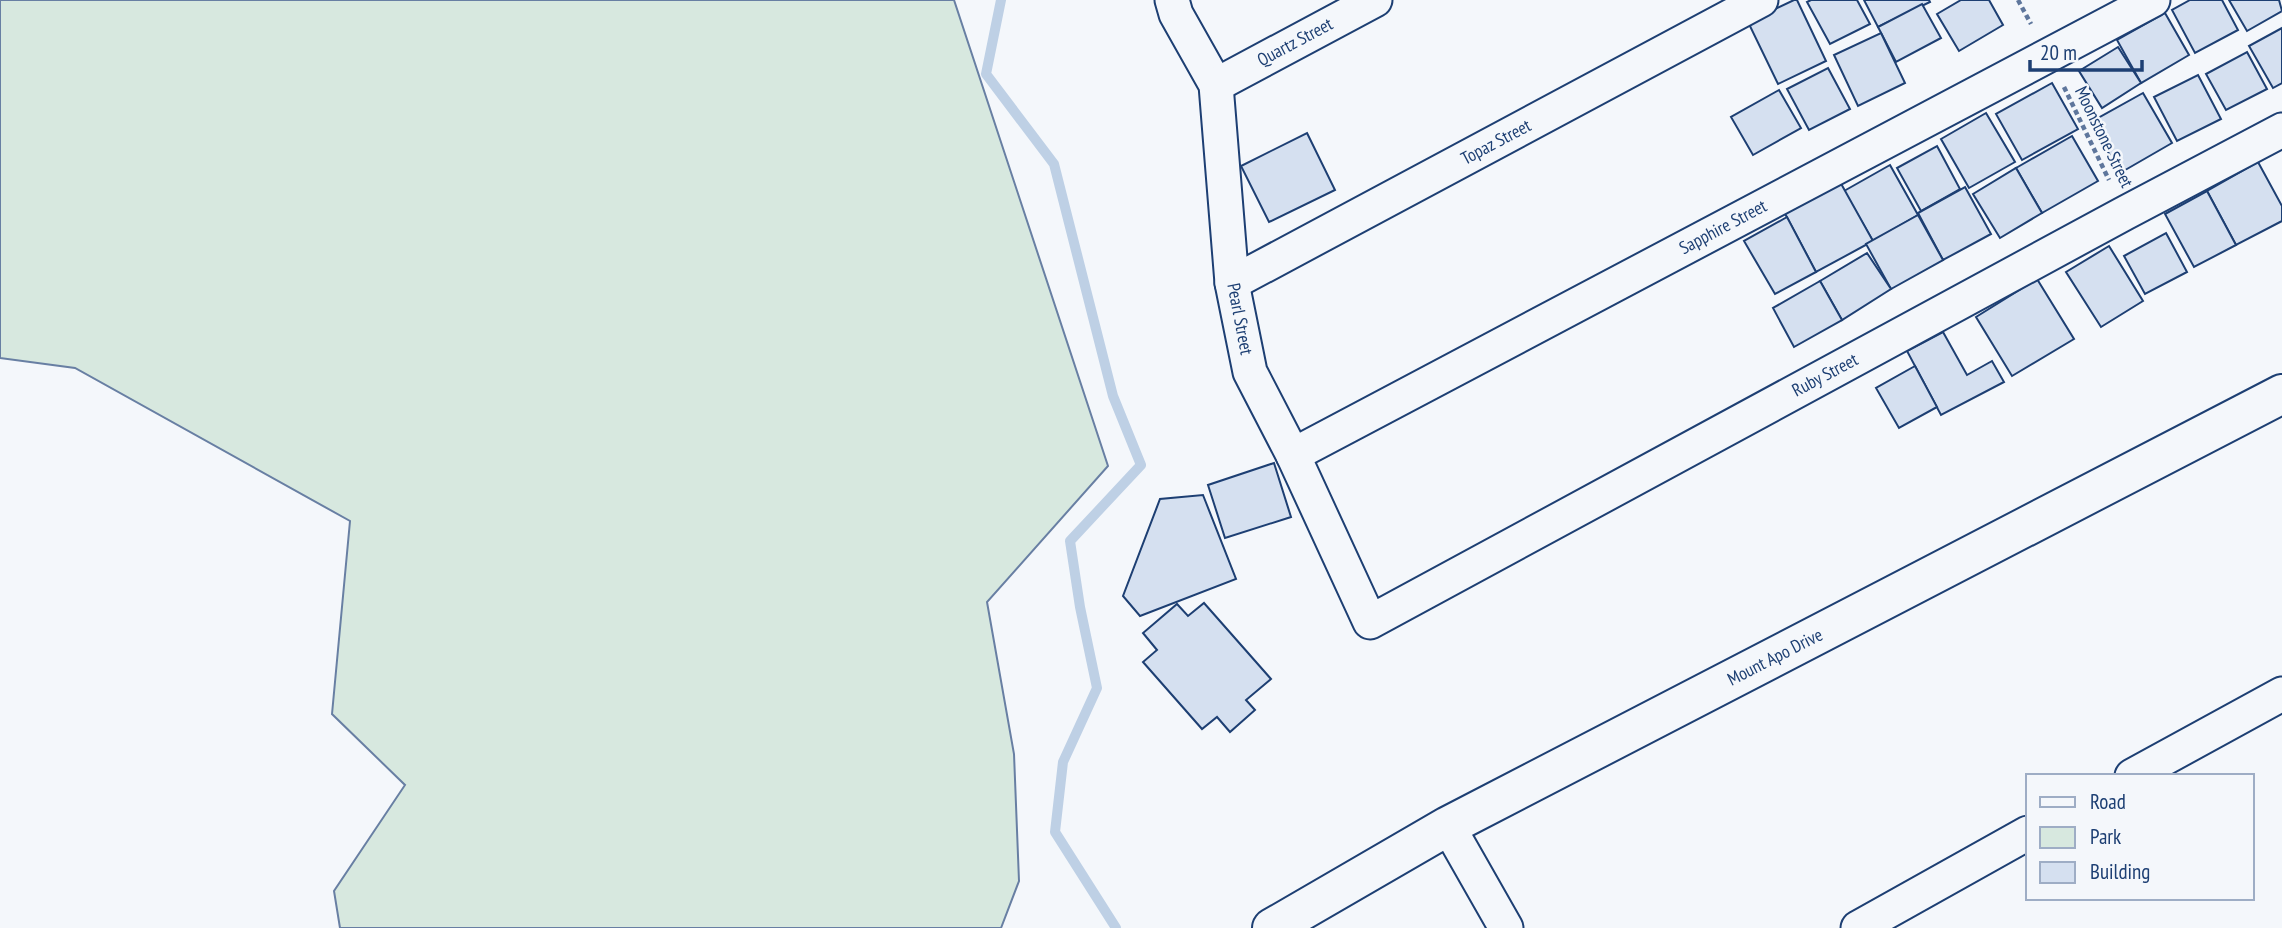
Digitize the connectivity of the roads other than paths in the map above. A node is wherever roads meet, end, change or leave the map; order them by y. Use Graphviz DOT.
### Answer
graph roads {
  1 [pos="1172,0"];
  2 [pos="1375,0"];
  3 [pos="1761,0"];
  4 [pos="2153,0"];
  5 [pos="1216,85"];
  6 [pos="2282,130"];
  7 [pos="1232,283"];
  8 [pos="2282,394"];
  9 [pos="1293,454"];
  10 [pos="1370,622"];
  11 [pos="2282,694"];
  12 [pos="2136,774"];
  13 [pos="1448,826"];
  14 [pos="2026,834"];
  15 [pos="1272,928"];
  16 [pos="1506,928"];
  17 [pos="1858,928"];
  1 -- 5 [label="street, Pearl Street"];
  2 -- 5 [label="street, Quartz Street"];
  3 -- 7 [label="street, Topaz Street"];
  4 -- 9 [label="street, Sapphire Street"];
  5 -- 7 [label="street, Pearl Street"];
  6 -- 10 [label="street, Ruby Street"];
  7 -- 9 [label="street, Pearl Street"];
  8 -- 13 [label="street, Mount Apo Drive"];
  9 -- 10 [label="street, Pearl Street"];
  11 -- 12 [label="street"];
  13 -- 15 [label="street, Mount Apo Drive"];
  13 -- 16 [label="street"];
  14 -- 17 [label="street"];
}
